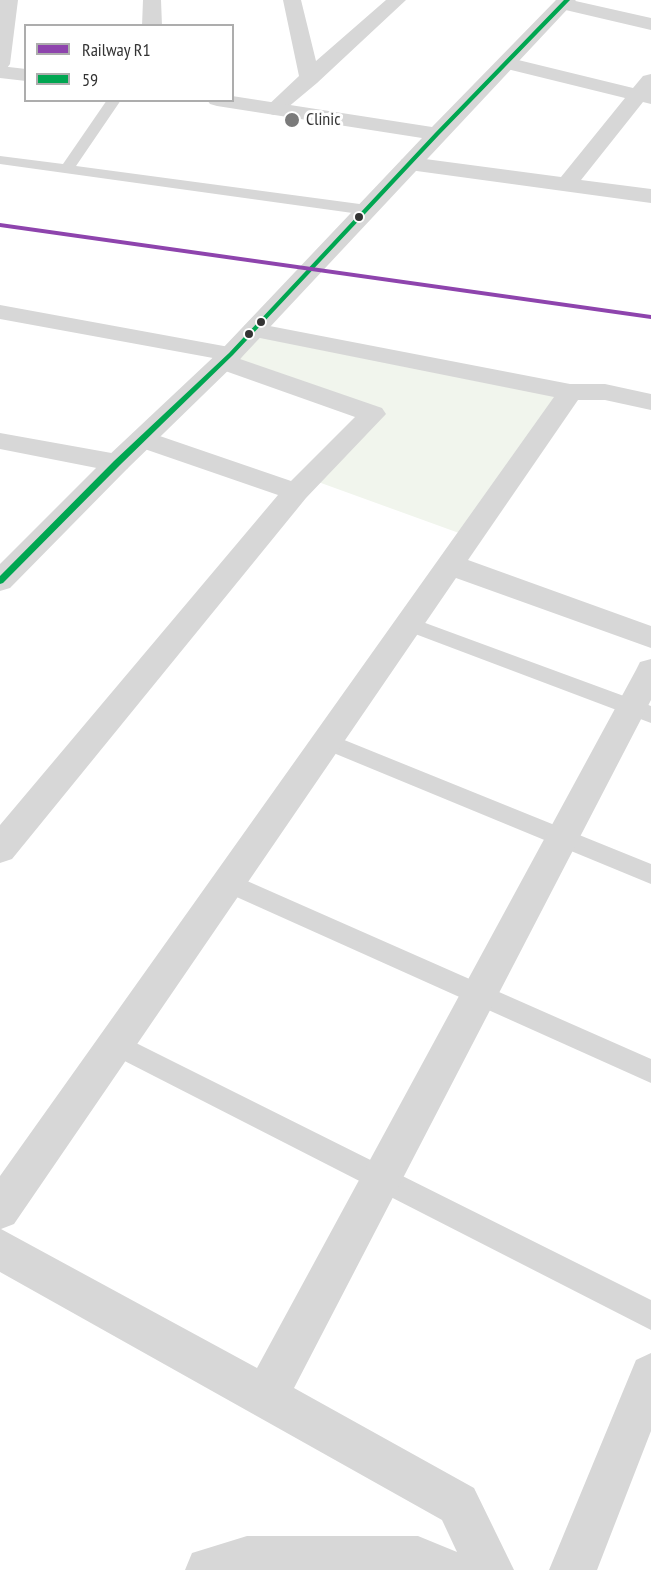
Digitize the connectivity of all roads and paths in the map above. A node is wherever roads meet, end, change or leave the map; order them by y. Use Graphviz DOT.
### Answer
graph roads {
  1 [pos="9,0"];
  2 [pos="152,0"];
  3 [pos="292,0"];
  4 [pos="397,0"];
  5 [pos="566,2"];
  6 [pos="152,24"];
  7 [pos="651,24"];
  8 [pos="506,63"];
  9 [pos="0,64"];
  10 [pos="0,72"];
  11 [pos="24,75"];
  12 [pos="309,79"];
  13 [pos="647,91"];
  14 [pos="113,102"];
  15 [pos="230,102"];
  16 [pos="274,109"];
  17 [pos="437,134"];
  18 [pos="0,160"];
  19 [pos="410,164"];
  20 [pos="67,169"];
  21 [pos="566,185"];
  22 [pos="651,196"];
  23 [pos="367,210"];
  24 [pos="0,312"];
  25 [pos="254,330"];
  26 [pos="227,358"];
  27 [pos="570,392"];
  28 [pos="651,402"];
  29 [pos="142,439"];
  30 [pos="0,441"];
  31 [pos="117,463"];
  32 [pos="296,492"];
  33 [pos="451,565"];
  34 [pos="0,581"];
  35 [pos="409,624"];
  36 [pos="651,637"];
  37 [pos="651,670"];
  38 [pos="641,711"];
  39 [pos="327,741"];
  40 [pos="562,837"];
  41 [pos="0,849"];
  42 [pos="651,874"];
  43 [pos="229,883"];
  44 [pos="479,995"];
  45 [pos="116,1044"];
  46 [pos="651,1071"];
  47 [pos="381,1178"];
  48 [pos="0,1210"];
  49 [pos="0,1249"];
  50 [pos="651,1315"];
  51 [pos="651,1375"];
  52 [pos="266,1396"];
  53 [pos="209,1570"];
  54 [pos="443,1570"];
  55 [pos="489,1570"];
  56 [pos="573,1570"];
  1 -- 9 [label="street"];
  2 -- 6 [label="street"];
  3 -- 12 [label="street"];
  4 -- 12 [label="street"];
  5 -- 7 [label="street"];
  5 -- 8 [label="street"];
  8 -- 13 [label="street"];
  8 -- 17 [label="street"];
  10 -- 11 [label="street"];
  12 -- 16 [label="street"];
  13 -- 21 [label="street"];
  14 -- 20 [label="lane"];
  15 -- 16 [label="street"];
  16 -- 17 [label="street"];
  17 -- 19 [label="street"];
  18 -- 20 [label="lane"];
  19 -- 21 [label="street"];
  19 -- 23 [label="street"];
  20 -- 23 [label="lane"];
  21 -- 22 [label="street"];
  23 -- 25 [label="street"];
  24 -- 26 [label="street"];
  25 -- 26 [label="street"];
  25 -- 27 [label="street"];
  26 -- 29 [label="street"];
  26 -- 32 [label="street"];
  27 -- 28 [label="street"];
  27 -- 33 [label="street"];
  29 -- 31 [label="street"];
  29 -- 32 [label="street"];
  30 -- 31 [label="street"];
  31 -- 34 [label="street"];
  32 -- 41 [label="street"];
  33 -- 35 [label="street"];
  33 -- 36 [label="street"];
  35 -- 38 [label="lane"];
  35 -- 39 [label="street"];
  37 -- 38 [label="street"];
  38 -- 40 [label="street"];
  39 -- 40 [label="lane"];
  39 -- 43 [label="street"];
  40 -- 42 [label="lane"];
  40 -- 44 [label="street"];
  43 -- 44 [label="lane"];
  43 -- 45 [label="street"];
  44 -- 46 [label="lane"];
  44 -- 47 [label="street"];
  45 -- 47 [label="lane"];
  45 -- 48 [label="street"];
  47 -- 50 [label="lane"];
  47 -- 52 [label="street"];
  49 -- 52 [label="street"];
  51 -- 56 [label="street"];
  52 -- 55 [label="street"];
  53 -- 54 [label="street"];
}
